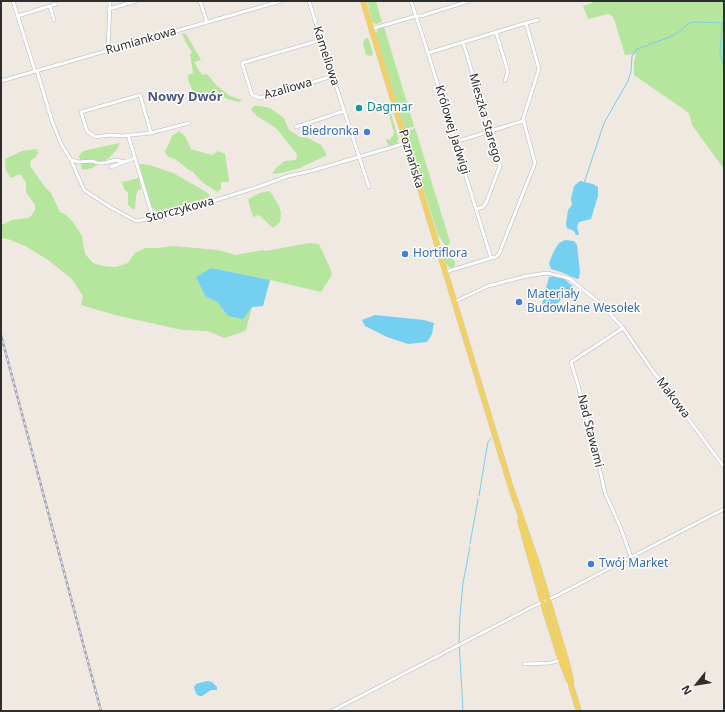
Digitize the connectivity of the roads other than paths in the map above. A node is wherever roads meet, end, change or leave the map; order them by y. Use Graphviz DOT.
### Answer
graph roads {
  1 [pos="13,1"];
  2 [pos="110,1"];
  3 [pos="136,1"];
  4 [pos="200,1"];
  5 [pos="281,1"];
  6 [pos="309,1"];
  7 [pos="363,1"];
  8 [pos="411,1"];
  9 [pos="470,1"];
  10 [pos="457,3"];
  11 [pos="56,4"];
  12 [pos="50,6"];
  13 [pos="109,9"];
  14 [pos="18,16"];
  15 [pos="416,16"];
  16 [pos="54,20"];
  17 [pos="538,20"];
  18 [pos="207,22"];
  19 [pos="526,23"];
  20 [pos="372,28"];
  21 [pos="496,32"];
  22 [pos="321,40"];
  23 [pos="463,42"];
  24 [pos="108,50"];
  25 [pos="428,53"];
  26 [pos="36,71"];
  27 [pos="333,76"];
  28 [pos="1,81"];
  29 [pos="505,81"];
  30 [pos="344,111"];
  31 [pos="523,121"];
  32 [pos="189,123"];
  33 [pos="296,127"];
  34 [pos="490,131"];
  35 [pos="151,133"];
  36 [pos="128,136"];
  37 [pos="456,142"];
  38 [pos="406,143"];
  39 [pos="358,157"];
  40 [pos="135,158"];
  41 [pos="72,160"];
  42 [pos="125,162"];
  43 [pos="111,167"];
  44 [pos="369,187"];
  45 [pos="476,209"];
  46 [pos="153,218"];
  47 [pos="491,258"];
  48 [pos="445,272"];
  49 [pos="454,302"];
  50 [pos="623,328"];
  51 [pos="724,467"];
  52 [pos="724,509"];
  53 [pos="631,557"];
  54 [pos="545,601"];
  55 [pos="561,660"];
  56 [pos="524,664"];
  57 [pos="571,686"];
  58 [pos="332,711"];
  59 [pos="579,711"];
  1 -- 14 [label="street, Storczykowa"];
  2 -- 13 [label="street"];
  3 -- 13 [label="street"];
  4 -- 18 [label="street"];
  5 -- 18 [label="street, Rumiankowa"];
  6 -- 22 [label="street, Kameliowa"];
  7 -- 20 [label="main road, Poznańska"];
  8 -- 15 [label="street, Królowej Jadwigi"];
  9 -- 10 [label="street"];
  10 -- 15 [label="street"];
  11 -- 12 [label="street"];
  12 -- 14 [label="street"];
  12 -- 16 [label="street"];
  13 -- 24 [label="street"];
  14 -- 26 [label="street, Storczykowa"];
  15 -- 20 [label="street"];
  15 -- 25 [label="street, Królowej Jadwigi"];
  17 -- 19 [label="street"];
  18 -- 24 [label="street, Rumiankowa"];
  19 -- 21 [label="street"];
  19 -- 31 [label="street"];
  20 -- 38 [label="main road, Poznańska"];
  21 -- 23 [label="street"];
  21 -- 29 [label="street"];
  22 -- 27 [label="street, Kameliowa"];
  22 -- 27 [label="street, Azaliowa"];
  23 -- 25 [label="street"];
  23 -- 34 [label="street, Mieszka Starego"];
  24 -- 26 [label="street, Rumiankowa"];
  25 -- 37 [label="street, Królowej Jadwigi"];
  26 -- 28 [label="street, Rumiankowa"];
  26 -- 41 [label="street, Storczykowa"];
  27 -- 30 [label="street, Kameliowa"];
  30 -- 33 [label="street"];
  30 -- 39 [label="street, Kameliowa"];
  31 -- 34 [label="street"];
  31 -- 47 [label="street"];
  32 -- 35 [label="street"];
  34 -- 37 [label="street"];
  34 -- 45 [label="street, Mieszka Starego"];
  35 -- 36 [label="street"];
  35 -- 36 [label="street"];
  36 -- 40 [label="street"];
  37 -- 45 [label="street, Królowej Jadwigi"];
  38 -- 39 [label="street, Storczykowa"];
  38 -- 48 [label="main road, Poznańska"];
  39 -- 44 [label="street, Kameliowa"];
  39 -- 46 [label="street, Storczykowa"];
  40 -- 42 [label="street"];
  40 -- 46 [label="street"];
  41 -- 42 [label="street"];
  41 -- 46 [label="street, Storczykowa"];
  42 -- 43 [label="street"];
  45 -- 47 [label="street, Królowej Jadwigi"];
  47 -- 48 [label="street"];
  48 -- 49 [label="main road, Poznańska"];
  49 -- 50 [label="street, Makowa"];
  49 -- 54 [label="main road, Poznańska"];
  50 -- 51 [label="street, Makowa"];
  50 -- 53 [label="street, Nad Stawami"];
  52 -- 53 [label="street"];
  53 -- 54 [label="street"];
  54 -- 55 [label="main road"];
  54 -- 57 [label="main road"];
  54 -- 58 [label="street"];
  55 -- 56 [label="street"];
  55 -- 57 [label="main road"];
  57 -- 59 [label="main road"];
}
